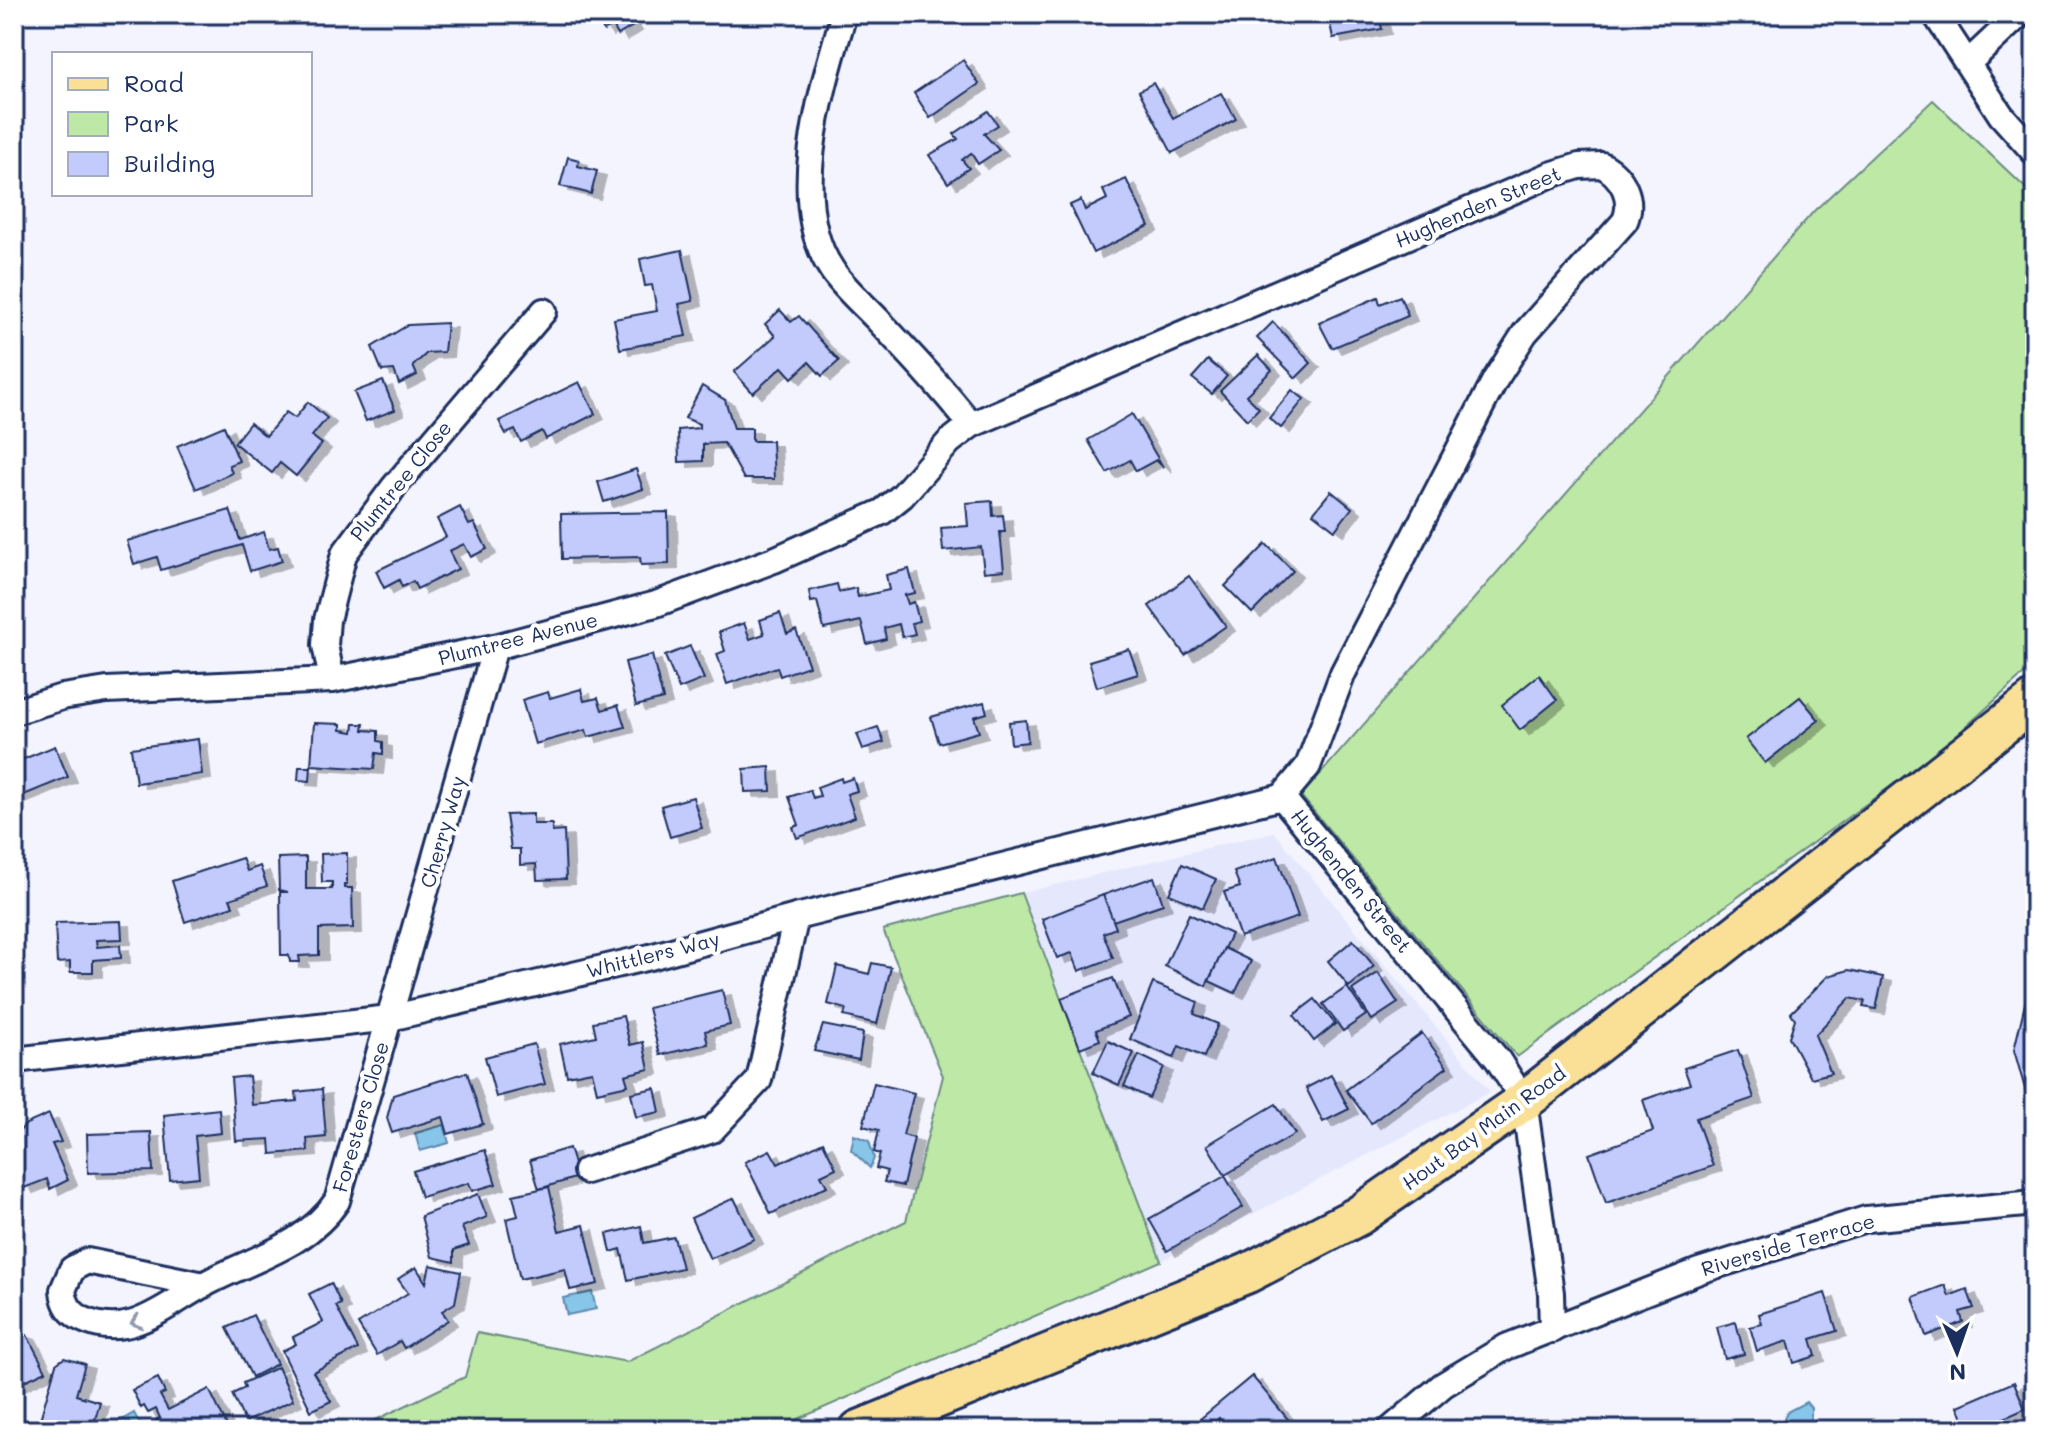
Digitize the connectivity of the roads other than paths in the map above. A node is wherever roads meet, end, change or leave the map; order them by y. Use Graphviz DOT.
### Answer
graph roads {
  1 [pos="844,14"];
  2 [pos="1935,14"];
  3 [pos="2020,14"];
  4 [pos="1968,63"];
  5 [pos="2035,153"];
  6 [pos="544,311"];
  7 [pos="971,425"];
  8 [pos="495,647"];
  9 [pos="332,680"];
  10 [pos="2035,700"];
  11 [pos="14,712"];
  12 [pos="1282,797"];
  13 [pos="796,917"];
  14 [pos="390,1018"];
  15 [pos="14,1060"];
  16 [pos="1524,1101"];
  17 [pos="586,1171"];
  18 [pos="2035,1203"];
  19 [pos="204,1285"];
  20 [pos="1552,1330"];
  21 [pos="859,1430"];
  22 [pos="1390,1430"];
  1 -- 7 [label="street"];
  2 -- 4 [label="street"];
  3 -- 4 [label="street"];
  4 -- 5 [label="street"];
  6 -- 9 [label="street, Plumtree Close"];
  7 -- 8 [label="street, Plumtree Avenue"];
  7 -- 12 [label="street, Hughenden Street"];
  8 -- 9 [label="street, Plumtree Avenue"];
  8 -- 14 [label="street, Cherry Way"];
  9 -- 11 [label="street, Plumtree Avenue"];
  10 -- 16 [label="main road, Hout Bay Main Road"];
  12 -- 13 [label="street, Whittlers Way"];
  12 -- 16 [label="street, Hughenden Street"];
  13 -- 14 [label="street, Whittlers Way"];
  13 -- 17 [label="street"];
  14 -- 15 [label="street, Whittlers Way"];
  14 -- 19 [label="street, Foresters Close"];
  16 -- 20 [label="street"];
  16 -- 21 [label="main road, Hout Bay Main Road"];
  18 -- 20 [label="street, Riverside Terrace"];
  19 -- 19 [label="street, Foresters Close, one-way"];
  20 -- 22 [label="street, Riverside Terrace"];
}
